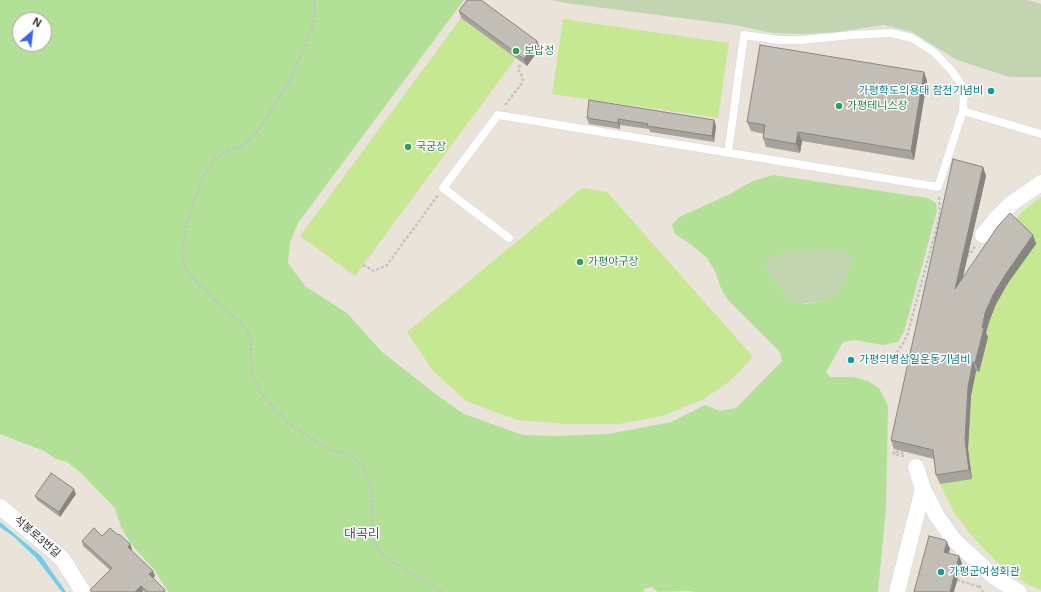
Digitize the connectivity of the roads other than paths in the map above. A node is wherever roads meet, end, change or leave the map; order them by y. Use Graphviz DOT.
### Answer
graph roads {
  1 [pos="963,111"];
  2 [pos="1041,134"];
  3 [pos="728,153"];
  4 [pos="1041,183"];
  5 [pos="983,235"];
  6 [pos="509,238"];
  7 [pos="916,466"];
  8 [pos="923,489"];
  9 [pos="0,507"];
  10 [pos="83,592"];
  11 [pos="897,592"];
  12 [pos="1019,592"];
  1 -- 2 [label="lane"];
  1 -- 3 [label="lane"];
  1 -- 3 [label="lane"];
  3 -- 6 [label="lane"];
  4 -- 5 [label="street"];
  7 -- 8 [label="street"];
  8 -- 11 [label="street"];
  8 -- 12 [label="street"];
  9 -- 10 [label="street, 석봉로3번길"];
}
